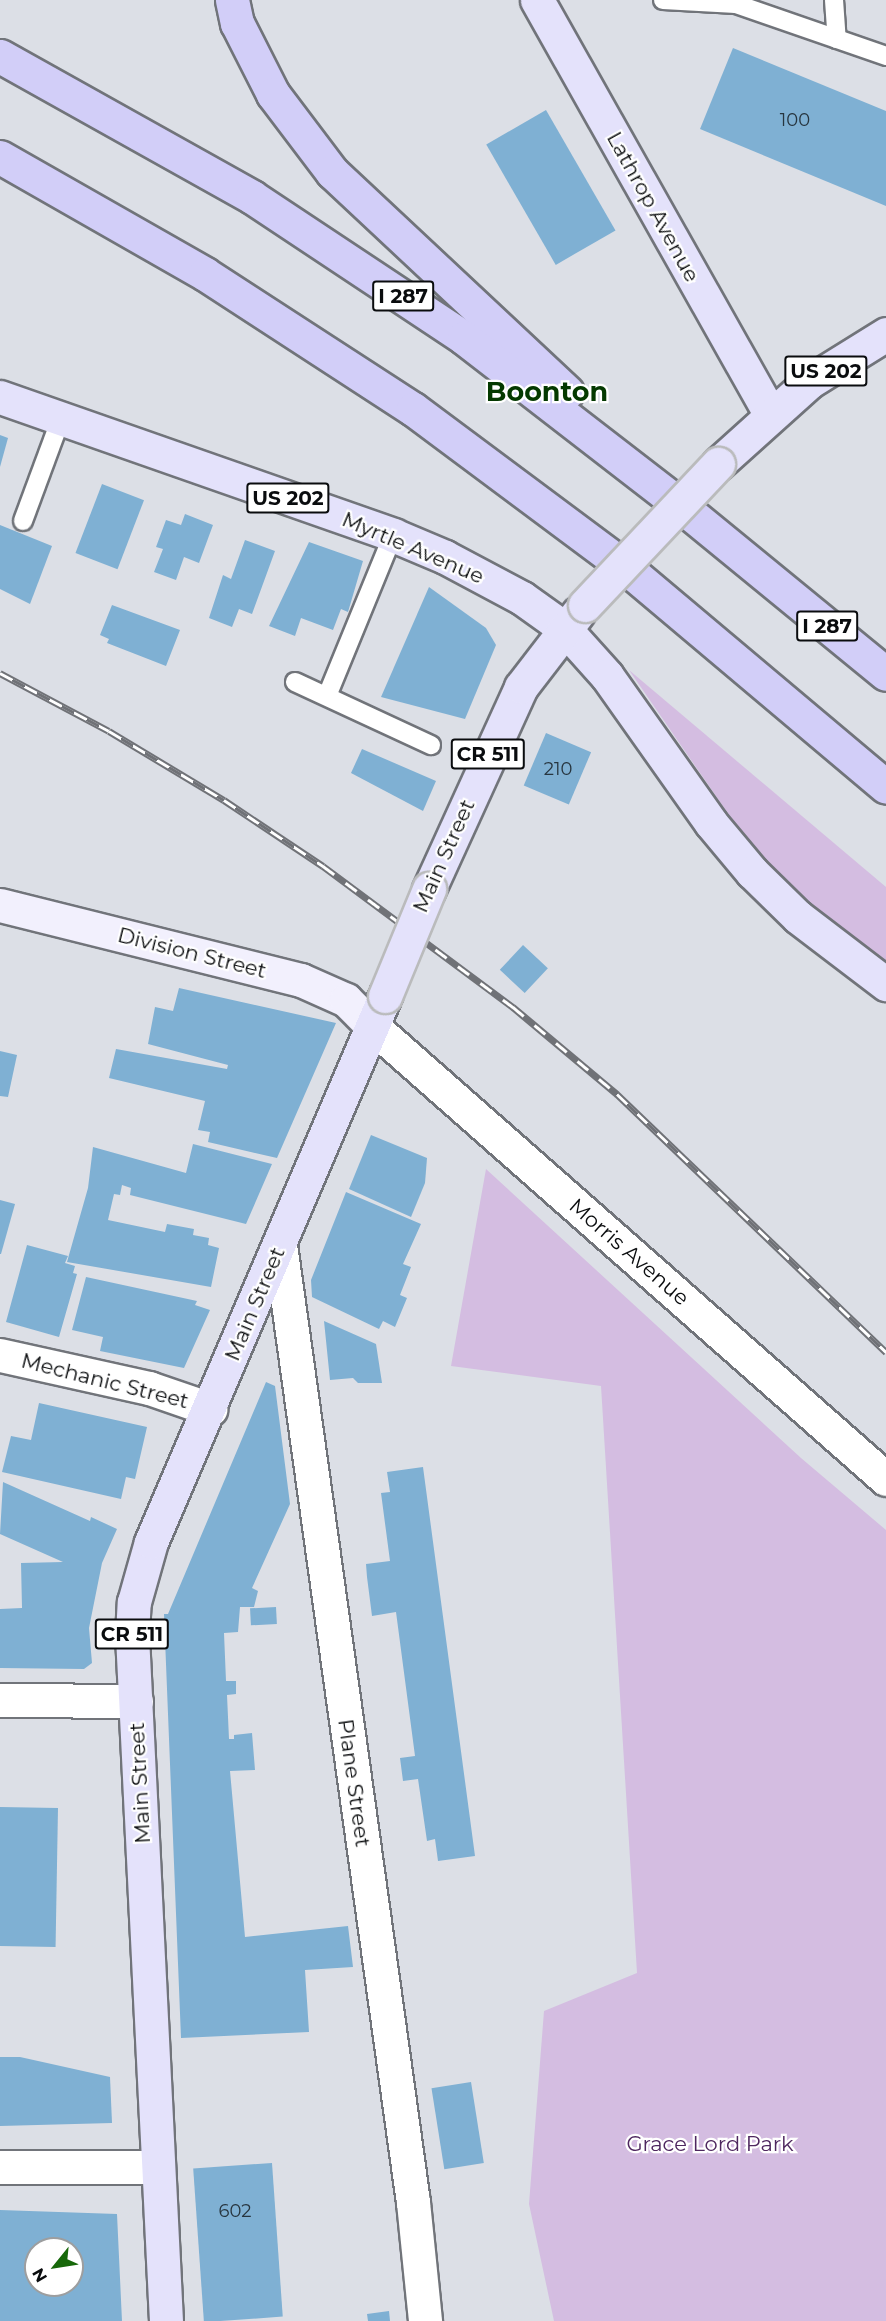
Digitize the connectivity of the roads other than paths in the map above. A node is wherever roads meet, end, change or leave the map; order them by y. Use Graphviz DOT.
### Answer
graph roads {
  1 [pos="232,0"];
  2 [pos="537,0"];
  3 [pos="663,0"];
  4 [pos="834,0"];
  5 [pos="735,2"];
  6 [pos="837,39"];
  7 [pos="0,56"];
  8 [pos="886,56"];
  9 [pos="0,157"];
  10 [pos="886,334"];
  11 [pos="0,397"];
  12 [pos="770,414"];
  13 [pos="62,418"];
  14 [pos="23,521"];
  15 [pos="393,535"];
  16 [pos="774,582"];
  17 [pos="574,616"];
  18 [pos="886,674"];
  19 [pos="295,681"];
  20 [pos="327,696"];
  21 [pos="431,745"];
  22 [pos="886,787"];
  23 [pos="0,905"];
  24 [pos="886,984"];
  25 [pos="372,1026"];
  26 [pos="280,1245"];
  27 [pos="0,1355"];
  28 [pos="210,1409"];
  29 [pos="879,1472"];
  30 [pos="0,1700"];
  31 [pos="136,1701"];
  32 [pos="0,2167"];
  33 [pos="158,2167"];
  34 [pos="166,2321"];
  35 [pos="424,2321"];
  1 -- 16 [label="highway"];
  2 -- 12 [label="main road, Lathrop Avenue"];
  3 -- 5 [label="lane"];
  4 -- 6 [label="lane"];
  5 -- 6 [label="lane"];
  6 -- 8 [label="lane"];
  7 -- 16 [label="highway, I 287"];
  9 -- 22 [label="highway"];
  10 -- 12 [label="main road, US 202"];
  11 -- 13 [label="main road, Myrtle Avenue / US 202"];
  12 -- 17 [label="main road, Main Street / US 202, bridge"];
  13 -- 14 [label="lane"];
  13 -- 15 [label="main road, Myrtle Avenue / US 202"];
  15 -- 17 [label="main road, Myrtle Avenue / US 202"];
  15 -- 20 [label="lane"];
  16 -- 18 [label="highway, I 287"];
  17 -- 24 [label="main road, Myrtle Avenue"];
  17 -- 25 [label="main road, Main Street / CR 511, bridge"];
  19 -- 20 [label="lane"];
  20 -- 21 [label="lane"];
  23 -- 25 [label="street, Division Street"];
  25 -- 26 [label="main road, Main Street / CR 511"];
  25 -- 29 [label="street, Morris Avenue"];
  26 -- 28 [label="main road, Main Street / CR 511"];
  26 -- 35 [label="street, Plane Street"];
  27 -- 28 [label="street, Mechanic Street"];
  28 -- 31 [label="main road, Main Street / CR 511"];
  30 -- 31 [label="street"];
  31 -- 33 [label="main road, Main Street / CR 511"];
  32 -- 33 [label="street"];
  33 -- 34 [label="main road, Main Street / CR 511"];
}
